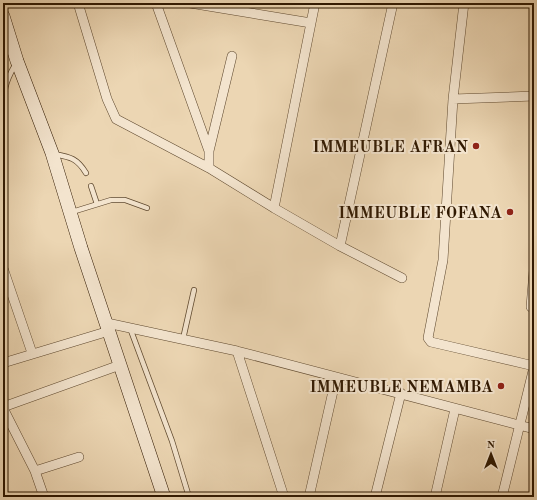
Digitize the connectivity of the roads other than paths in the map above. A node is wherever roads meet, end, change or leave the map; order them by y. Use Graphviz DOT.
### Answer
graph roads {
  1 [pos="78,3"];
  2 [pos="156,3"];
  3 [pos="190,3"];
  4 [pos="315,3"];
  5 [pos="393,3"];
  6 [pos="464,3"];
  7 [pos="3,16"];
  8 [pos="311,23"];
  9 [pos="232,56"];
  10 [pos="17,61"];
  11 [pos="534,96"];
  12 [pos="453,99"];
  13 [pos="3,113"];
  14 [pos="210,151"];
  15 [pos="52,153"];
  16 [pos="209,168"];
  17 [pos="86,173"];
  18 [pos="91,186"];
  19 [pos="97,204"];
  20 [pos="147,208"];
  21 [pos="274,208"];
  22 [pos="70,213"];
  23 [pos="340,246"];
  24 [pos="3,268"];
  25 [pos="534,271"];
  26 [pos="402,278"];
  27 [pos="194,290"];
  28 [pos="531,307"];
  29 [pos="108,327"];
  30 [pos="130,328"];
  31 [pos="183,339"];
  32 [pos="237,351"];
  33 [pos="32,353"];
  34 [pos="3,363"];
  35 [pos="120,365"];
  36 [pos="534,366"];
  37 [pos="336,378"];
  38 [pos="401,393"];
  39 [pos="3,407"];
  40 [pos="455,409"];
  41 [pos="519,425"];
  42 [pos="534,429"];
  43 [pos="79,457"];
  44 [pos="35,471"];
  45 [pos="44,497"];
  46 [pos="164,497"];
  47 [pos="189,497"];
  48 [pos="284,497"];
  49 [pos="309,497"];
  50 [pos="375,497"];
  51 [pos="435,497"];
  52 [pos="502,497"];
  1 -- 16 [label="street"];
  2 -- 14 [label="street"];
  3 -- 8 [label="street"];
  4 -- 8 [label="street"];
  5 -- 23 [label="street"];
  6 -- 12 [label="street"];
  7 -- 10 [label="main road"];
  8 -- 21 [label="street"];
  9 -- 14 [label="street"];
  10 -- 13 [label="lane"];
  10 -- 15 [label="main road"];
  11 -- 12 [label="street"];
  12 -- 36 [label="street"];
  14 -- 16 [label="street"];
  15 -- 17 [label="lane"];
  15 -- 22 [label="main road"];
  16 -- 21 [label="street"];
  18 -- 19 [label="lane"];
  19 -- 20 [label="lane"];
  19 -- 22 [label="lane"];
  21 -- 23 [label="street"];
  22 -- 29 [label="main road"];
  23 -- 26 [label="street"];
  24 -- 33 [label="street"];
  25 -- 28 [label="street"];
  27 -- 31 [label="lane"];
  29 -- 30 [label="street"];
  29 -- 33 [label="street"];
  29 -- 35 [label="main road"];
  30 -- 31 [label="street"];
  30 -- 47 [label="lane"];
  31 -- 32 [label="street"];
  32 -- 37 [label="street"];
  32 -- 48 [label="street"];
  33 -- 34 [label="street"];
  35 -- 39 [label="street"];
  35 -- 46 [label="main road"];
  36 -- 41 [label="street"];
  37 -- 38 [label="street"];
  37 -- 49 [label="street"];
  38 -- 40 [label="street"];
  38 -- 50 [label="street"];
  39 -- 44 [label="street"];
  40 -- 41 [label="street"];
  40 -- 51 [label="street"];
  41 -- 42 [label="street"];
  41 -- 52 [label="street"];
  43 -- 44 [label="street"];
  44 -- 45 [label="street"];
}
